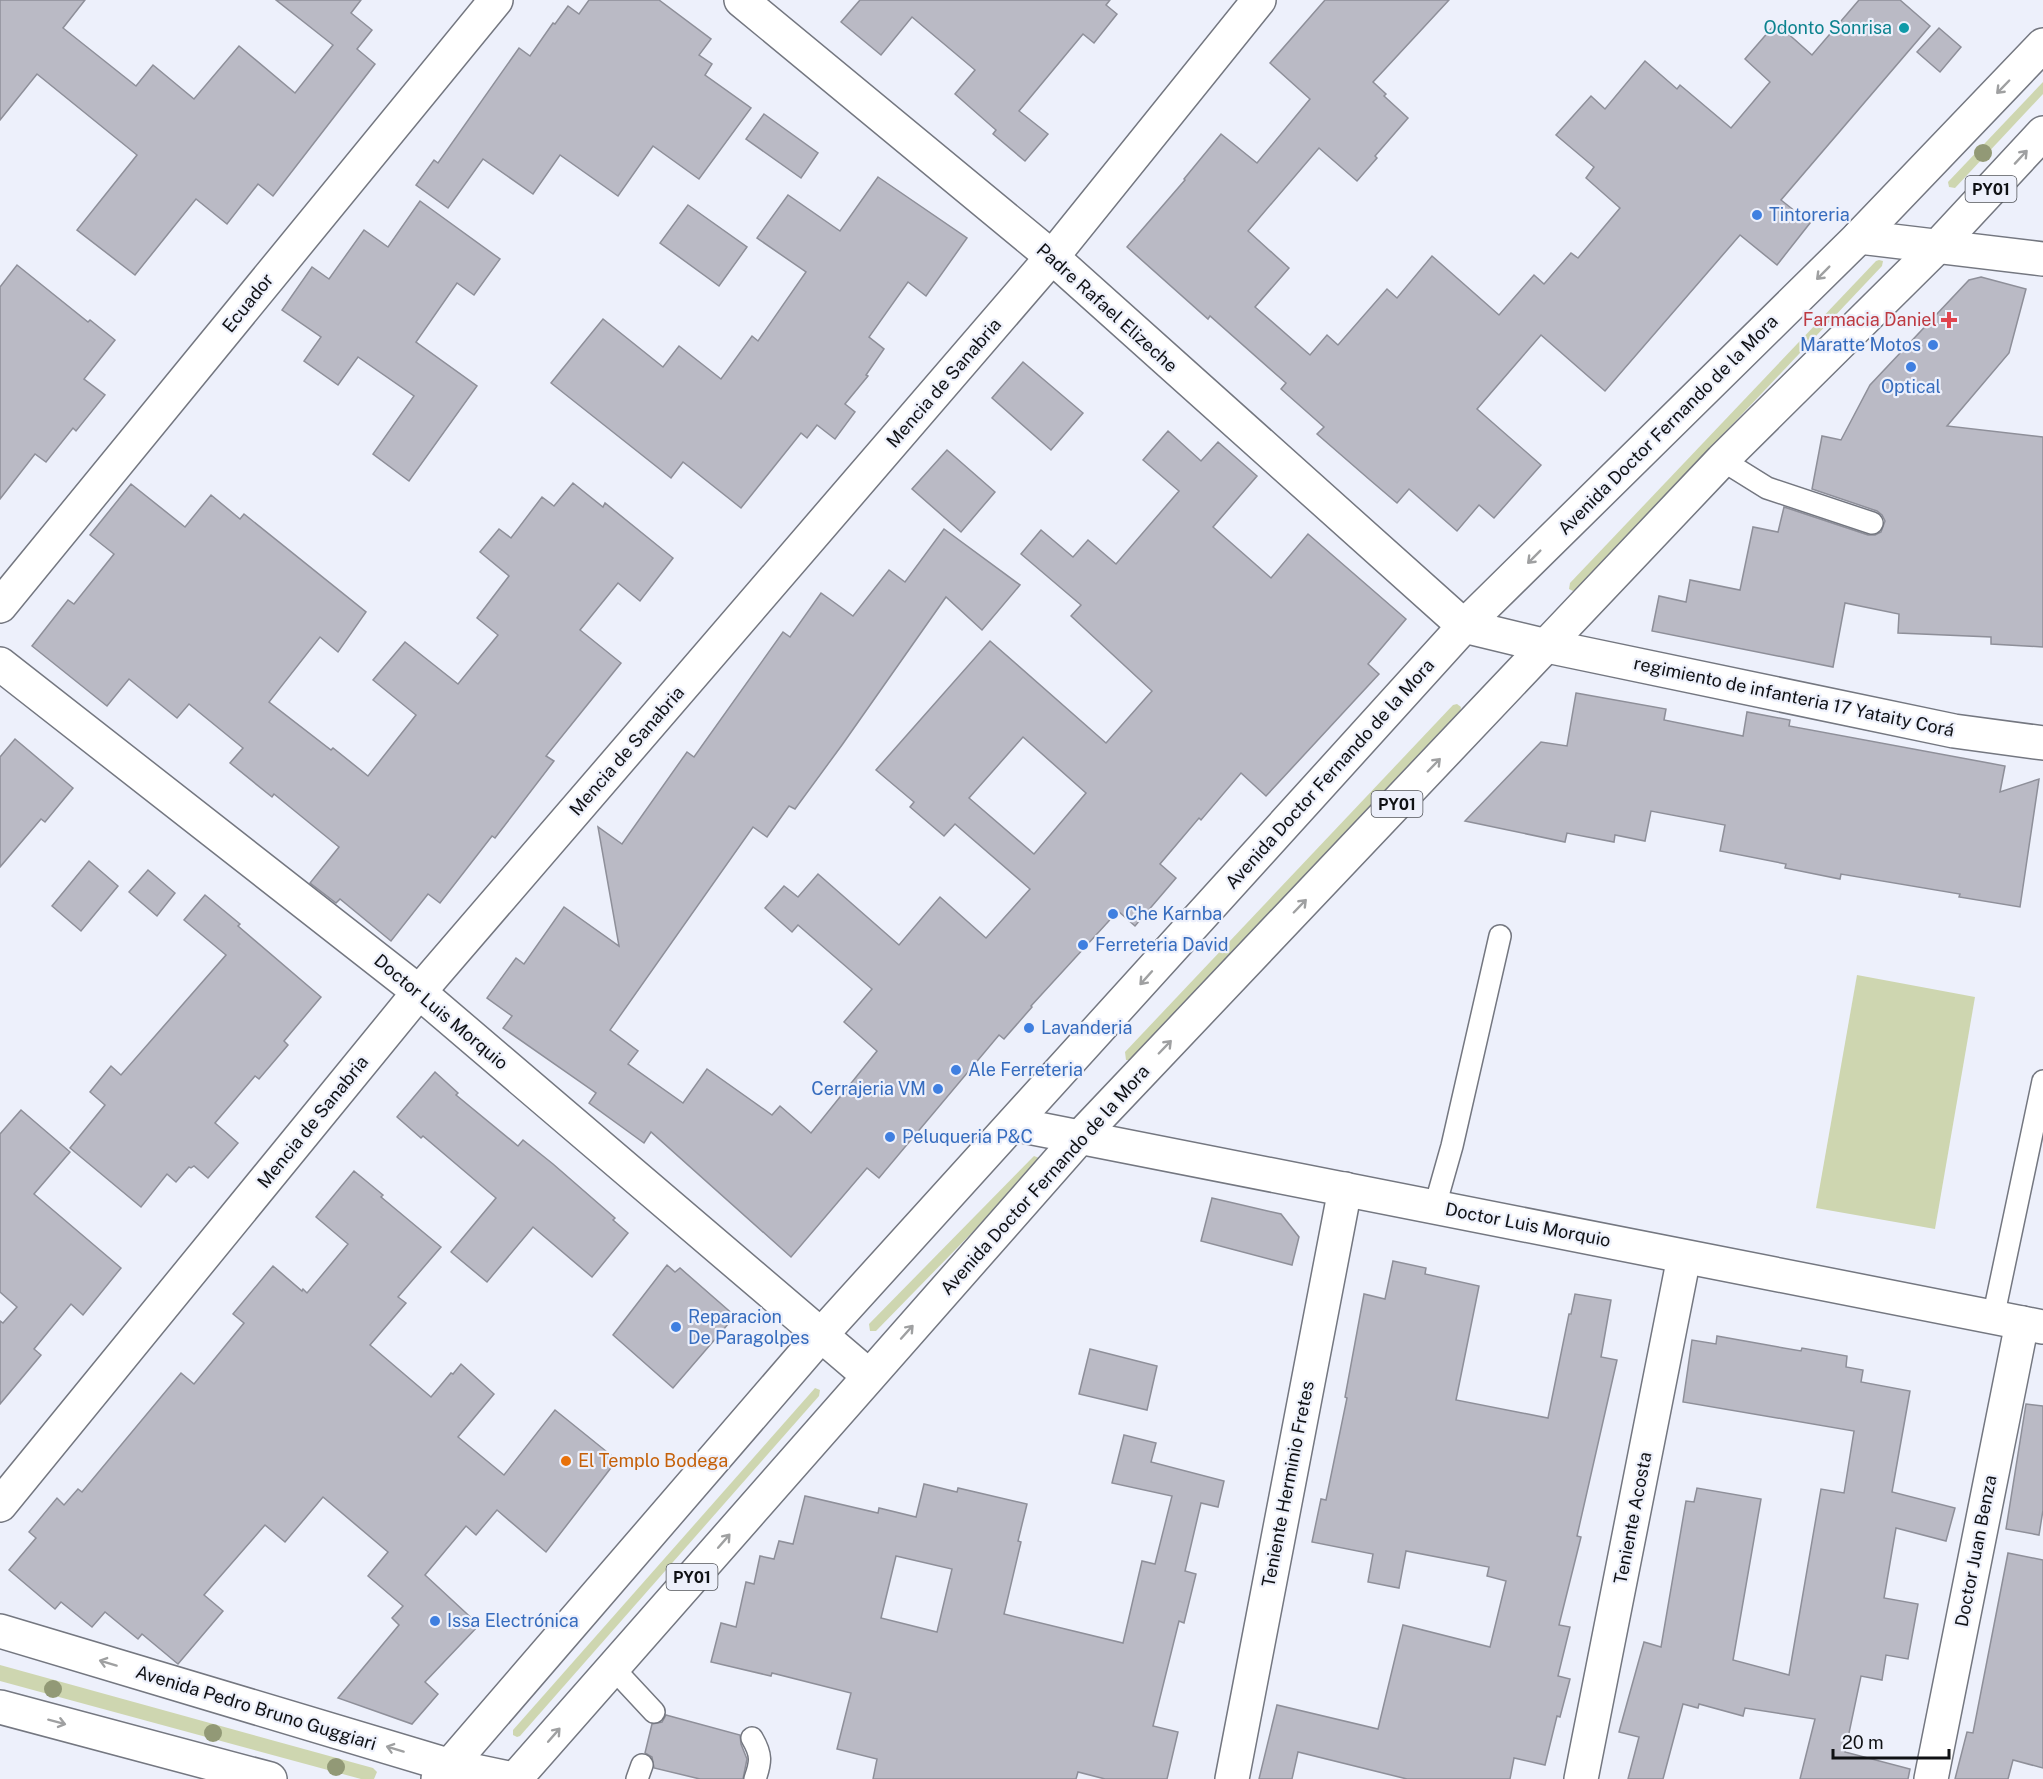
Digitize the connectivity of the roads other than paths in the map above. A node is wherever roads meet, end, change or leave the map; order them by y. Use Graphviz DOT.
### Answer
graph roads {
  1 [pos="496,0"];
  2 [pos="741,0"];
  3 [pos="1259,0"];
  4 [pos="2043,45"];
  5 [pos="2043,133"];
  6 [pos="1859,237"];
  7 [pos="1938,246"];
  8 [pos="1052,257"];
  9 [pos="2043,259"];
  10 [pos="1722,460"];
  11 [pos="1872,523"];
  12 [pos="0,606"];
  13 [pos="1464,626"];
  14 [pos="1547,646"];
  15 [pos="0,664"];
  16 [pos="2043,742"];
  17 [pos="1500,936"];
  18 [pos="419,992"];
  19 [pos="2043,1081"];
  20 [pos="1013,1124"];
  21 [pos="1080,1137"];
  22 [pos="1345,1190"];
  23 [pos="1435,1206"];
  24 [pos="1684,1257"];
  25 [pos="2020,1323"];
  26 [pos="821,1335"];
  27 [pos="869,1376"];
  28 [pos="0,1505"];
  29 [pos="0,1631"];
  30 [pos="613,1668"];
  31 [pos="0,1707"];
  32 [pos="654,1712"];
  33 [pos="752,1738"];
  34 [pos="445,1773"];
  35 [pos="270,1779"];
  36 [pos="514,1779"];
  37 [pos="755,1779"];
  38 [pos="1232,1779"];
  39 [pos="1581,1779"];
  40 [pos="1930,1779"];
  1 -- 12 [label="main road, Ecuador"];
  2 -- 8 [label="main road, Padre Rafael Elizeche"];
  3 -- 8 [label="main road, Mencia de Sanabria"];
  4 -- 6 [label="main road, Avenida Doctor Fernando de la Mora, one-way"];
  7 -- 5 [label="main road, Avenida Doctor Fernando de la Mora / PY01, one-way"];
  6 -- 7 [label="main road"];
  6 -- 13 [label="main road, Avenida Doctor Fernando de la Mora, one-way"];
  7 -- 9 [label="main road"];
  7 -- 10 [label="main road, Avenida Doctor Fernando de la Mora / PY01"];
  8 -- 13 [label="main road, Padre Rafael Elizeche"];
  8 -- 18 [label="main road, Mencia de Sanabria"];
  10 -- 11 [label="lane"];
  10 -- 14 [label="main road, Avenida Doctor Fernando de la Mora / PY01"];
  13 -- 14 [label="main road, regimiento de infanteria 17 Yataity Corá"];
  13 -- 20 [label="main road, Avenida Doctor Fernando de la Mora, one-way"];
  14 -- 16 [label="main road, regimiento de infanteria 17 Yataity Corá"];
  21 -- 14 [label="main road, Avenida Doctor Fernando de la Mora / PY01, one-way"];
  15 -- 18 [label="main road, Doctor Luis Morquio"];
  17 -- 23 [label="lane"];
  18 -- 26 [label="main road, Doctor Luis Morquio"];
  18 -- 28 [label="main road, Mencia de Sanabria"];
  19 -- 25 [label="lane, Doctor Juan Benza"];
  20 -- 21 [label="main road, Doctor Luis Morquio"];
  20 -- 26 [label="main road, Avenida Doctor Fernando de la Mora"];
  21 -- 22 [label="main road, Doctor Luis Morquio"];
  27 -- 21 [label="main road, Avenida Doctor Fernando de la Mora / PY01, one-way"];
  22 -- 23 [label="main road, Doctor Luis Morquio"];
  22 -- 38 [label="main road, Teniente Herminio Fretes"];
  23 -- 24 [label="main road, Doctor Luis Morquio"];
  24 -- 25 [label="main road, Doctor Luis Morquio"];
  24 -- 39 [label="main road, Teniente Acosta"];
  25 -- 40 [label="main road, Doctor Juan Benza"];
  26 -- 27 [label="main road, Doctor Luis Morquio"];
  26 -- 34 [label="main road, Avenida Doctor Fernando de la Mora"];
  30 -- 27 [label="main road, Avenida Doctor Fernando de la Mora / PY01, one-way"];
  34 -- 29 [label="main road, Avenida Pedro Bruno Guggiari, one-way"];
  30 -- 32 [label="lane"];
  36 -- 30 [label="main road, Avenida Doctor Fernando de la Mora / PY01, one-way"];
  31 -- 35 [label="main road, one-way"];
  33 -- 37 [label="lane"];
  34 -- 36 [label="main road, Avenida Pedro Bruno Guggiari"];
}
